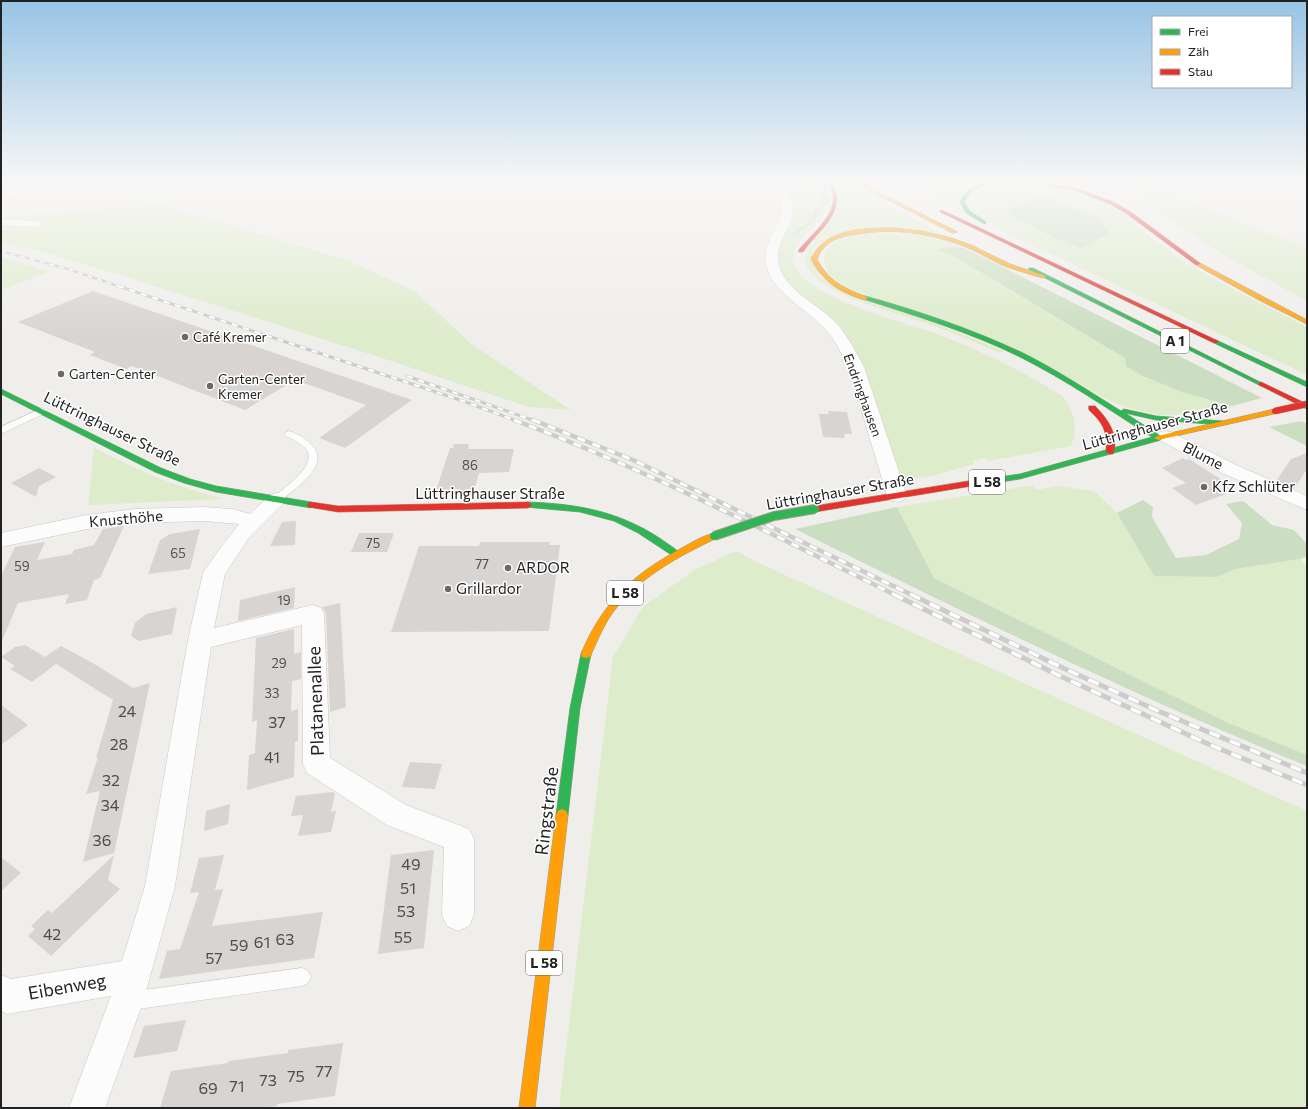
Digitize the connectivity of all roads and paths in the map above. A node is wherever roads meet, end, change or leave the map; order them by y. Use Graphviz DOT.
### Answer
graph roads {
  1 [pos="778,234"];
  2 [pos="814,234"];
  3 [pos="847,234"];
  4 [pos="929,234"];
  5 [pos="959,234"];
  6 [pos="990,234"];
  7 [pos="1000,234"];
  8 [pos="1156,234"];
  9 [pos="1169,234"];
  10 [pos="1013,245"];
  11 [pos="800,261"];
  12 [pos="1043,276"];
  13 [pos="827,290"];
  14 [pos="1307,314"];
  15 [pos="1307,322"];
  16 [pos="996,355"];
  17 [pos="1307,386"];
  18 [pos="1,391"];
  19 [pos="1307,404"];
  20 [pos="1110,406"];
  21 [pos="1307,407"];
  22 [pos="42,411"];
  23 [pos="1222,423"];
  24 [pos="1,431"];
  25 [pos="289,434"];
  26 [pos="1162,437"];
  27 [pos="1145,442"];
  28 [pos="1110,452"];
  29 [pos="897,496"];
  30 [pos="277,499"];
  31 [pos="1307,504"];
  32 [pos="253,521"];
  33 [pos="1,540"];
  34 [pos="676,554"];
  35 [pos="200,640"];
  36 [pos="458,915"];
  37 [pos="302,977"];
  38 [pos="130,989"];
  39 [pos="1,992"];
  40 [pos="87,1108"];
  41 [pos="527,1108"];
  1 -- 29 [label="street, Endringhausen"];
  2 -- 11 [label="main road"];
  3 -- 20 [label="main road"];
  4 -- 12 [label="main road"];
  5 -- 12 [label="main road, A 1"];
  6 -- 10 [label="main road, A 1"];
  7 -- 10 [label="main road"];
  8 -- 15 [label="main road"];
  9 -- 14 [label="main road"];
  10 -- 17 [label="main road, A 1"];
  12 -- 21 [label="main road, A 1"];
  13 -- 16 [label="main road"];
  18 -- 22 [label="main road, Lüttringhauser Straße"];
  19 -- 23 [label="main road, Lüttringhauser Straße / L 58, bridge"];
  20 -- 23 [label="main road"];
  20 -- 26 [label="main road"];
  22 -- 24 [label="lane"];
  22 -- 30 [label="main road, Lüttringhauser Straße"];
  23 -- 26 [label="main road, Lüttringhauser Straße / L 58"];
  25 -- 30 [label="lane"];
  26 -- 27 [label="main road, Lüttringhauser Straße / L 58"];
  26 -- 31 [label="street, Blume"];
  27 -- 28 [label="main road, Lüttringhauser Straße / L 58"];
  27 -- 28 [label="main road"];
  28 -- 29 [label="main road, Lüttringhauser Straße / L 58"];
  29 -- 34 [label="main road, Lüttringhauser Straße / L 58, bridge"];
  30 -- 32 [label="street"];
  30 -- 34 [label="main road, Lüttringhauser Straße"];
  32 -- 33 [label="street, Knusthöhe"];
  32 -- 35 [label="street"];
  34 -- 41 [label="main road, Ringstraße / L 58"];
  35 -- 36 [label="street, Platanenallee"];
  35 -- 38 [label="street"];
  37 -- 38 [label="lane"];
  38 -- 39 [label="street, Eibenweg"];
  38 -- 40 [label="street"];
}
